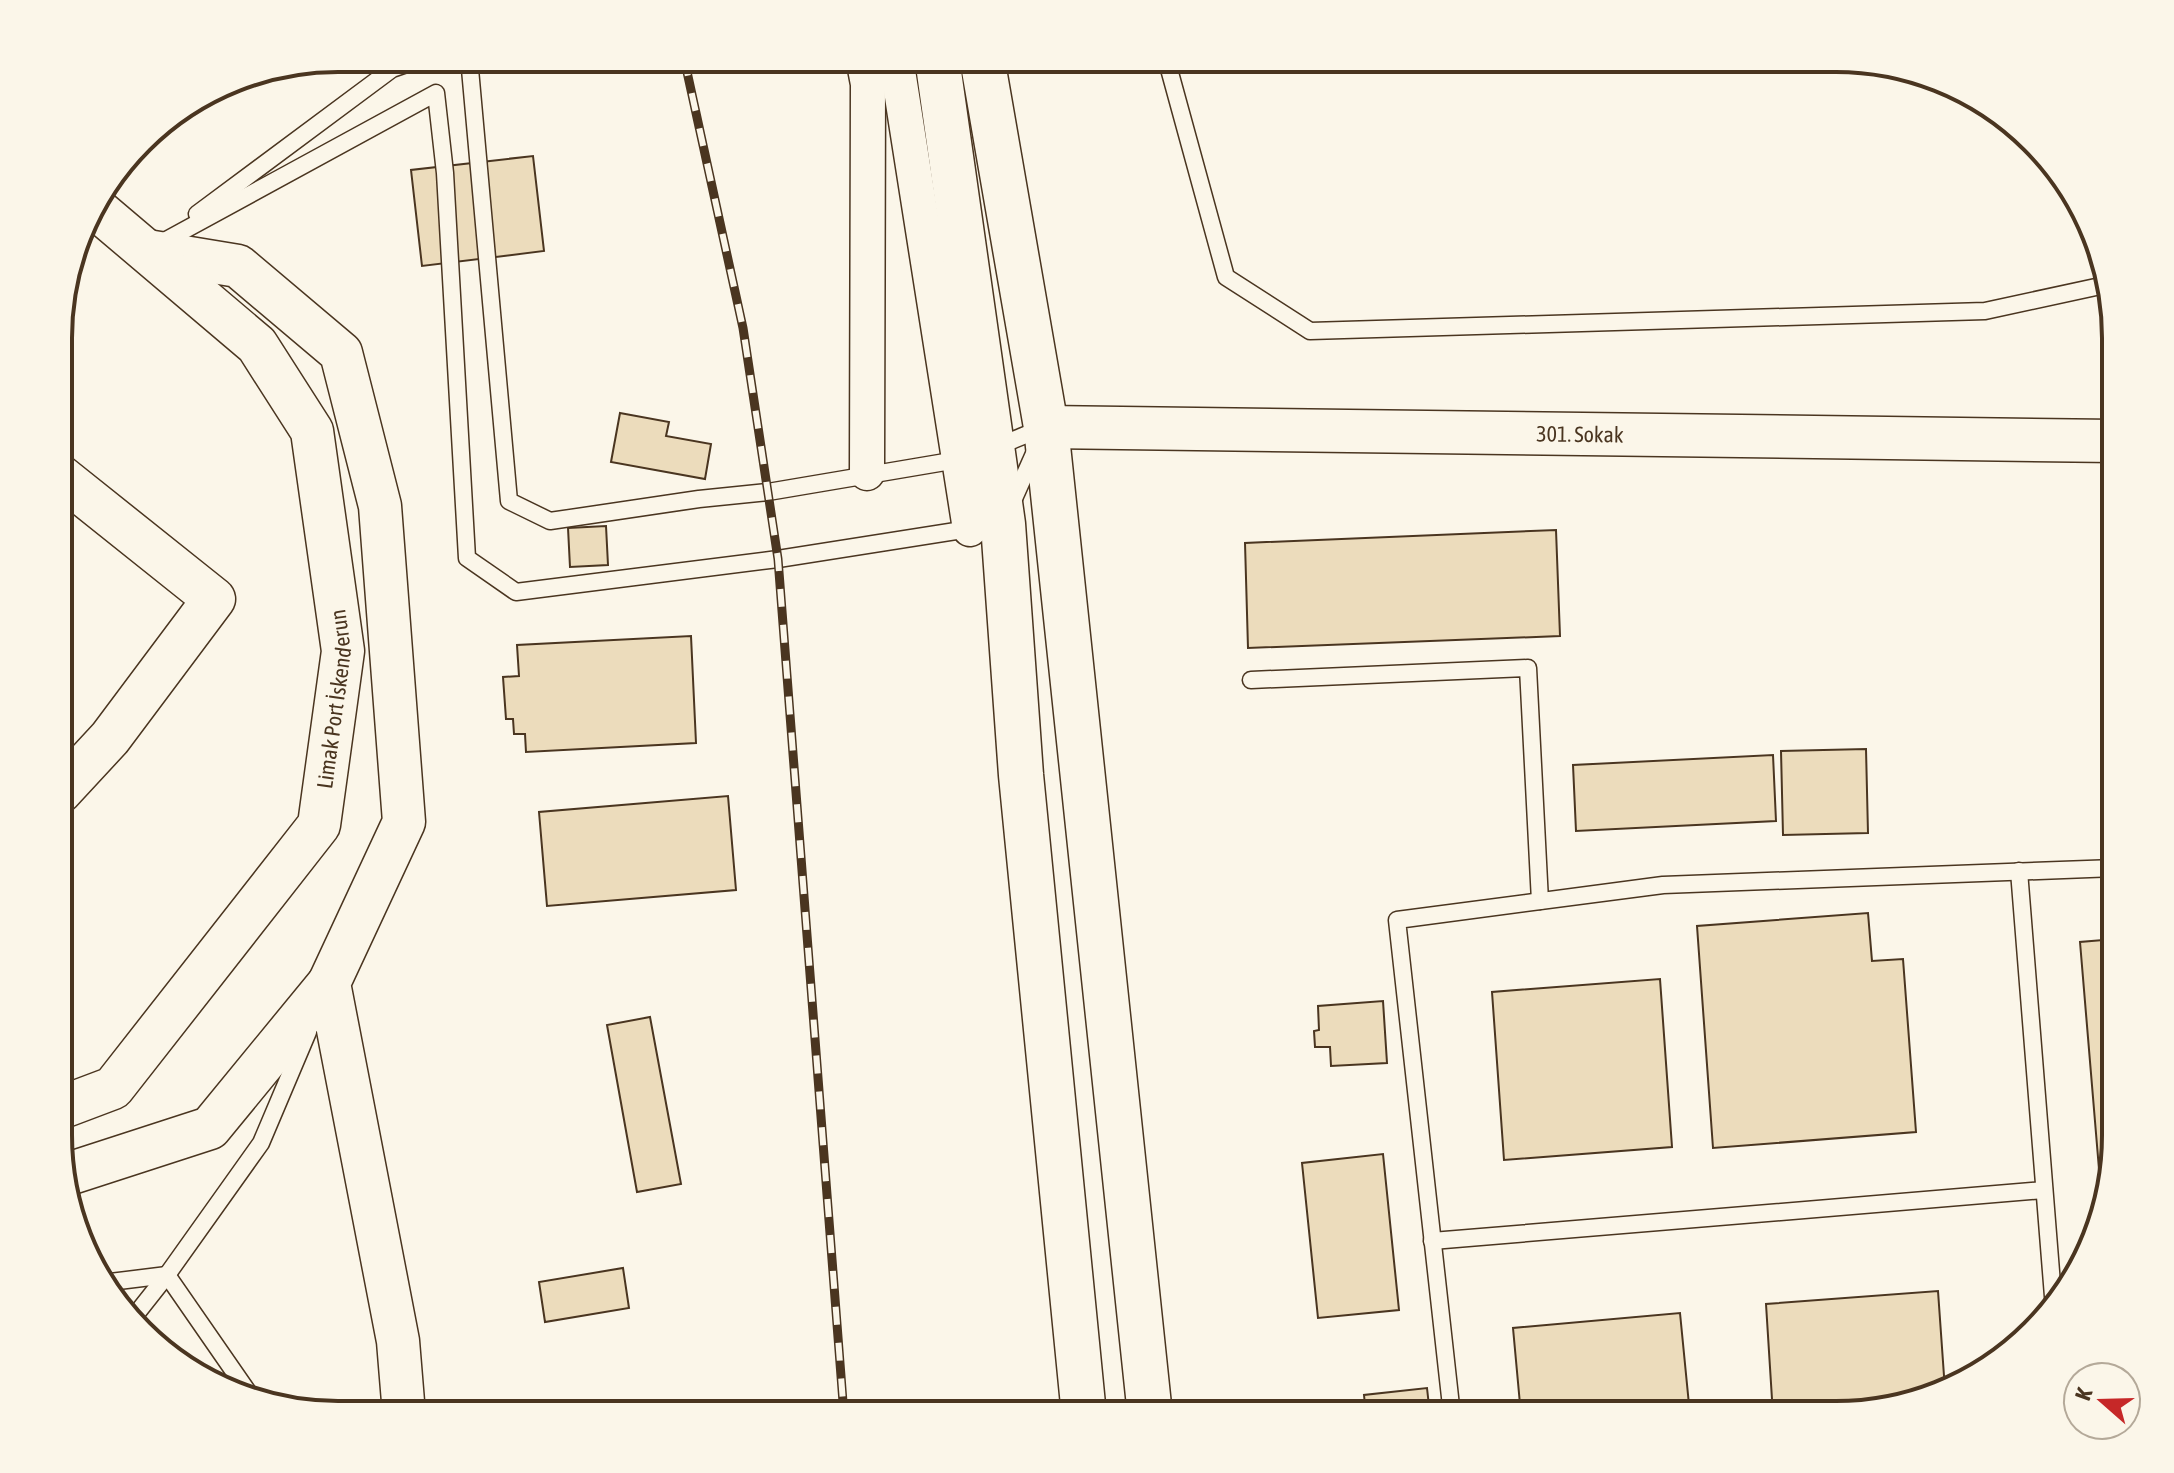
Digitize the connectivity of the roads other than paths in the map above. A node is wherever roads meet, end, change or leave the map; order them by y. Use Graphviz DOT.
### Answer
graph roads {
  1 [pos="388,72"];
  2 [pos="470,72"];
  3 [pos="866,72"];
  4 [pos="899,72"];
  5 [pos="938,72"];
  6 [pos="984,72"];
  7 [pos="1170,72"];
  8 [pos="103,214"];
  9 [pos="147,251"];
  10 [pos="2097,287"];
  11 [pos="1046,427"];
  12 [pos="2101,441"];
  13 [pos="976,454"];
  14 [pos="867,473"];
  15 [pos="72,486"];
  16 [pos="986,526"];
  17 [pos="1251,680"];
  18 [pos="72,779"];
  19 [pos="2101,868"];
  20 [pos="2019,871"];
  21 [pos="1540,901"];
  22 [pos="329,983"];
  23 [pos="72,1103"];
  24 [pos="74,1172"];
  25 [pos="2044,1190"];
  26 [pos="1432,1241"];
  27 [pos="1132,1249"];
  28 [pos="1068,1260"];
  29 [pos="167,1275"];
  30 [pos="116,1281"];
  31 [pos="2052,1289"];
  32 [pos="139,1311"];
  33 [pos="242,1383"];
  34 [pos="1148,1400"];
  35 [pos="1450,1400"];
  36 [pos="403,1401"];
  37 [pos="1083,1401"];
  1 -- 9 [label="lane"];
  2 -- 14 [label="lane"];
  3 -- 14 [label="street"];
  4 -- 13 [label="street"];
  5 -- 13 [label="highway"];
  6 -- 11 [label="highway"];
  7 -- 10 [label="lane"];
  8 -- 9 [label="street, Limak Port İskenderun"];
  9 -- 16 [label="lane"];
  9 -- 22 [label="street"];
  9 -- 23 [label="street, Limak Port İskenderun"];
  11 -- 12 [label="street, 301. Sokak"];
  11 -- 13 [label="lane"];
  11 -- 16 [label="lane"];
  11 -- 27 [label="highway"];
  13 -- 14 [label="lane"];
  13 -- 16 [label="highway"];
  15 -- 18 [label="street"];
  16 -- 28 [label="highway"];
  17 -- 21 [label="lane"];
  19 -- 20 [label="lane"];
  20 -- 21 [label="lane"];
  20 -- 25 [label="lane"];
  21 -- 26 [label="lane"];
  22 -- 24 [label="street"];
  22 -- 29 [label="lane"];
  22 -- 36 [label="street"];
  25 -- 26 [label="lane"];
  25 -- 31 [label="lane"];
  26 -- 35 [label="lane"];
  27 -- 28 [label="highway"];
  27 -- 34 [label="highway"];
  28 -- 37 [label="highway"];
  29 -- 30 [label="lane"];
  29 -- 32 [label="lane"];
  29 -- 33 [label="lane"];
}
